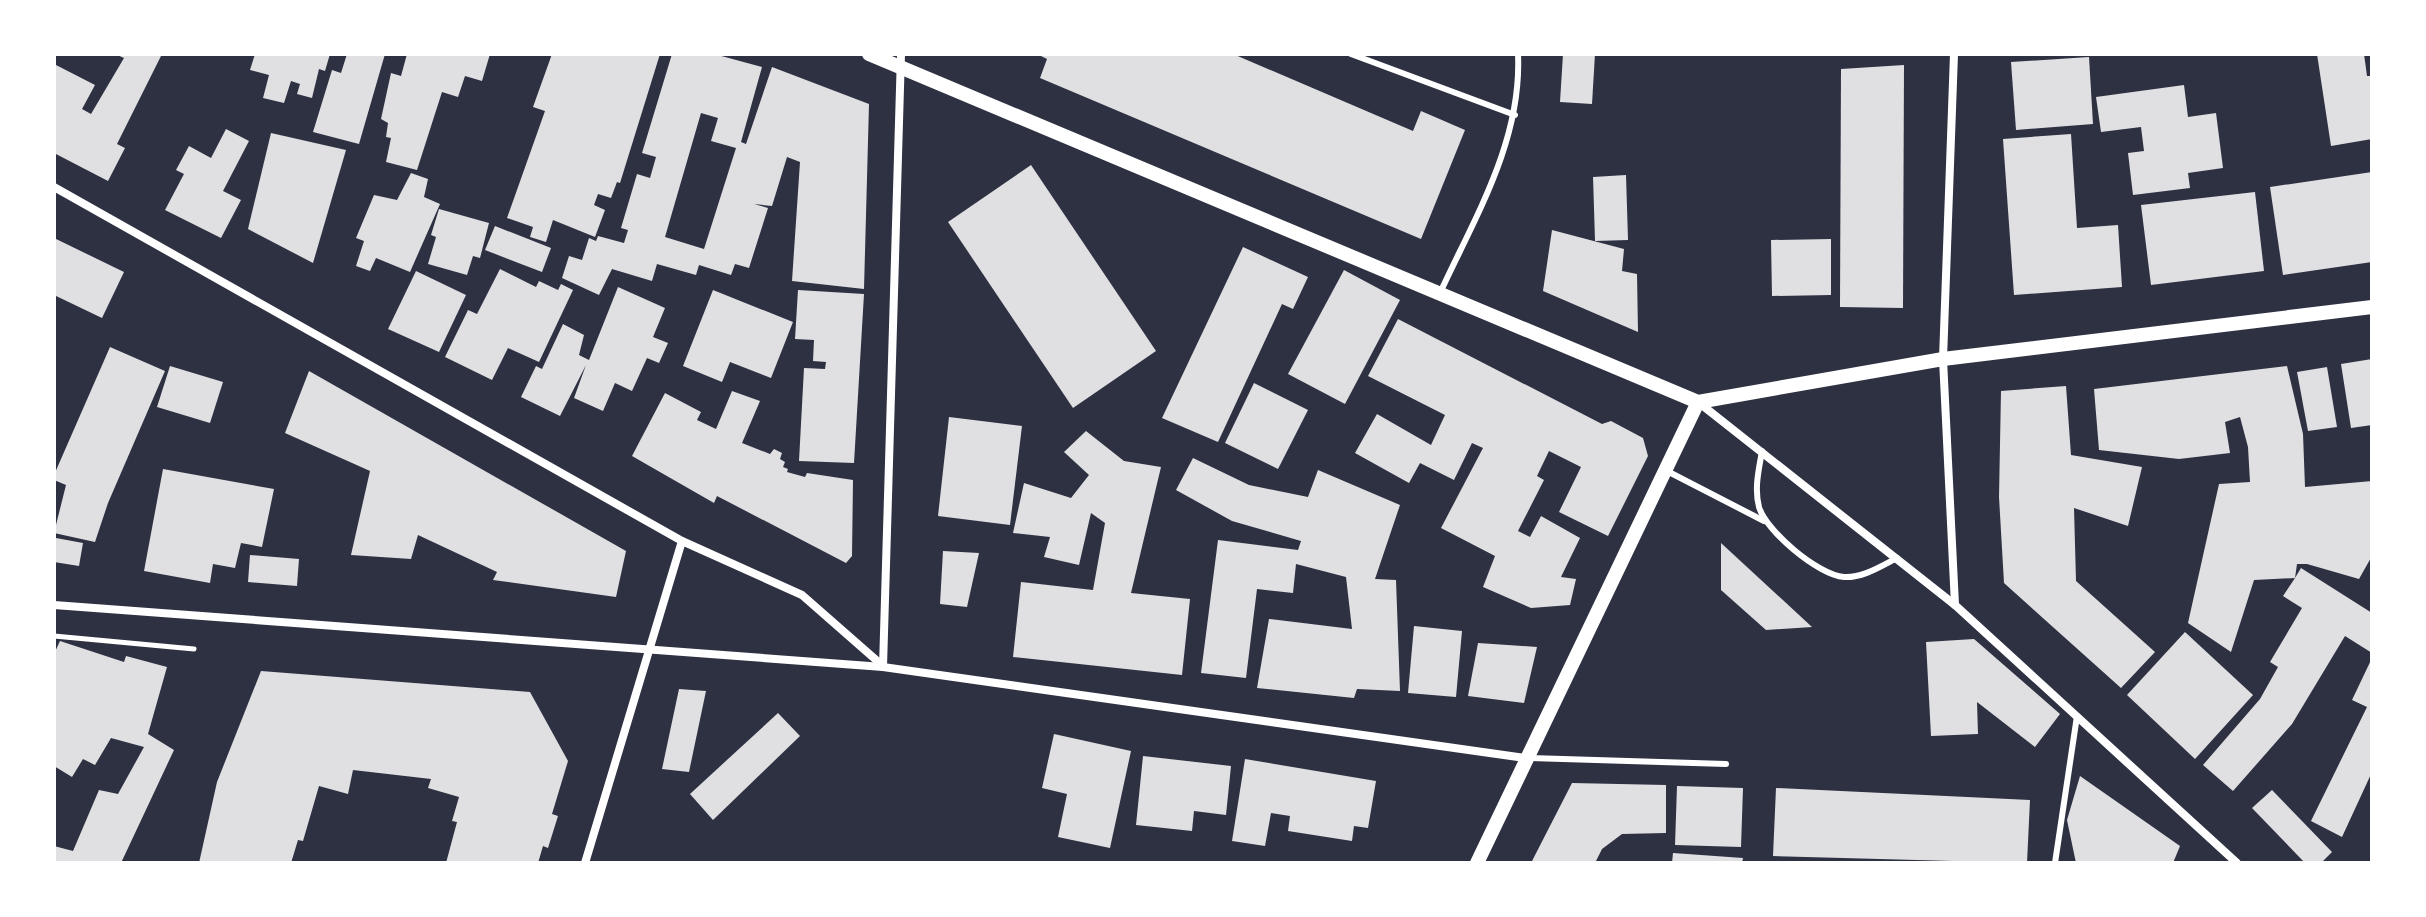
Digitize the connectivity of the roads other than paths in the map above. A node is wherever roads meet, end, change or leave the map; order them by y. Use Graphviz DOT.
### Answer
graph roads {
  1 [pos="869,54"];
  2 [pos="1351,54"];
  3 [pos="1518,54"];
  4 [pos="1954,54"];
  5 [pos="901,59"];
  6 [pos="1515,115"];
  7 [pos="54,187"];
  8 [pos="1440,293"];
  9 [pos="2372,307"];
  10 [pos="1943,359"];
  11 [pos="1698,402"];
  12 [pos="1762,451"];
  13 [pos="1665,470"];
  14 [pos="1764,521"];
  15 [pos="682,541"];
  16 [pos="1897,558"];
  17 [pos="54,605"];
  18 [pos="1955,605"];
  19 [pos="647,650"];
  20 [pos="883,667"];
  21 [pos="2077,716"];
  22 [pos="1525,758"];
  23 [pos="1726,764"];
  24 [pos="2235,862"];
  25 [pos="585,863"];
  26 [pos="1477,863"];
  27 [pos="2055,863"];
  1 -- 5 [label="street"];
  2 -- 6 [label="lane"];
  3 -- 6 [label="lane"];
  4 -- 10 [label="street"];
  5 -- 8 [label="street"];
  5 -- 20 [label="street"];
  6 -- 8 [label="lane"];
  7 -- 15 [label="street"];
  8 -- 11 [label="street"];
  9 -- 10 [label="street"];
  10 -- 11 [label="street"];
  10 -- 18 [label="street"];
  11 -- 12 [label="street"];
  11 -- 13 [label="street"];
  12 -- 14 [label="lane"];
  12 -- 16 [label="street"];
  13 -- 14 [label="lane"];
  13 -- 22 [label="street"];
  14 -- 16 [label="lane"];
  15 -- 19 [label="street"];
  15 -- 20 [label="street"];
  16 -- 18 [label="street"];
  17 -- 19 [label="street"];
  18 -- 21 [label="street"];
  19 -- 20 [label="street"];
  19 -- 25 [label="street"];
  20 -- 22 [label="street"];
  21 -- 24 [label="street"];
  21 -- 27 [label="lane"];
  22 -- 23 [label="lane"];
  22 -- 26 [label="street"];
}
